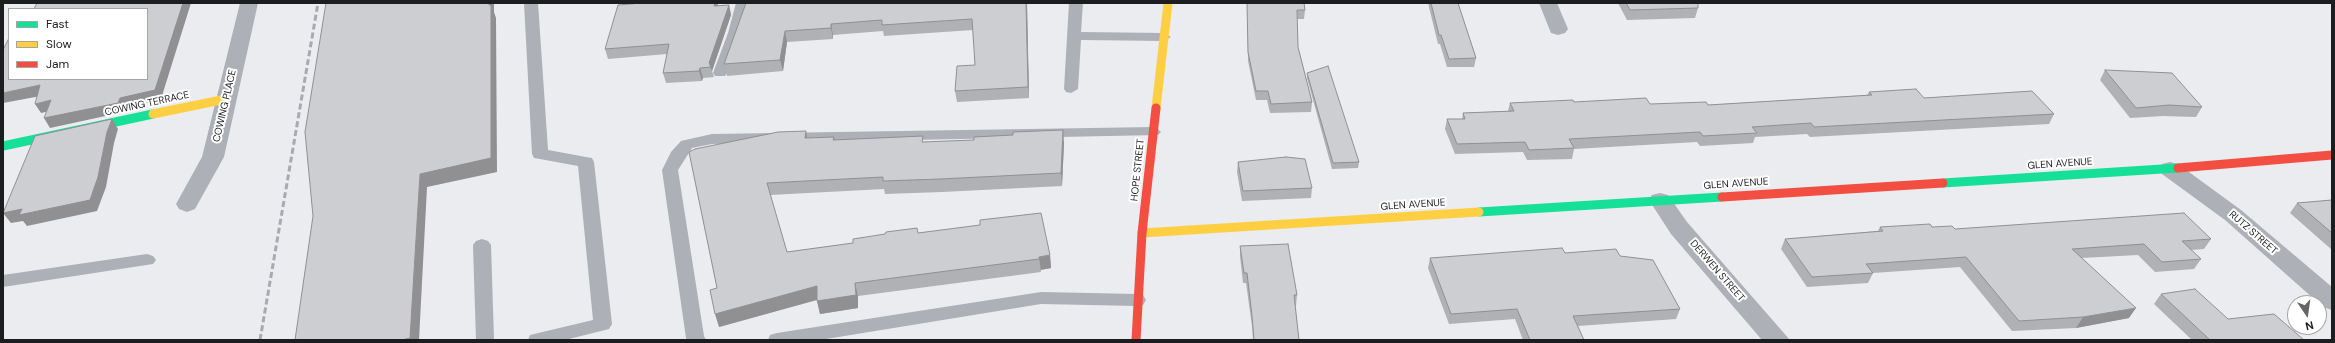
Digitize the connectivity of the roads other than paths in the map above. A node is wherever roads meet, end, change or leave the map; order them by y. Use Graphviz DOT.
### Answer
graph roads {
  1 [pos="249,3"];
  2 [pos="531,3"];
  3 [pos="742,3"];
  4 [pos="1076,3"];
  5 [pos="1168,3"];
  6 [pos="1548,3"];
  7 [pos="1558,29"];
  8 [pos="1074,36"];
  9 [pos="1164,37"];
  10 [pos="720,73"];
  11 [pos="1071,89"];
  12 [pos="226,99"];
  13 [pos="1153,132"];
  14 [pos="3,146"];
  15 [pos="2332,155"];
  16 [pos="2170,168"];
  17 [pos="1660,200"];
  18 [pos="187,204"];
  19 [pos="1142,233"];
  20 [pos="482,246"];
  21 [pos="148,260"];
  22 [pos="3,281"];
  23 [pos="1137,300"];
  24 [pos="2332,301"];
  25 [pos="485,340"];
  26 [pos="537,340"];
  27 [pos="697,340"];
  28 [pos="777,340"];
  29 [pos="1136,340"];
  30 [pos="1777,340"];
  1 -- 12 [label="street, COWING PLACE"];
  2 -- 26 [label="lane"];
  3 -- 10 [label="lane"];
  4 -- 8 [label="lane"];
  5 -- 9 [label="street, HOPE STREET"];
  6 -- 7 [label="street"];
  8 -- 9 [label="lane"];
  8 -- 11 [label="lane"];
  9 -- 13 [label="street, HOPE STREET"];
  12 -- 14 [label="street, COWING TERRACE"];
  12 -- 18 [label="street, COWING PLACE"];
  13 -- 19 [label="street, HOPE STREET"];
  13 -- 27 [label="lane"];
  15 -- 16 [label="street, GLEN AVENUE"];
  16 -- 17 [label="street, GLEN AVENUE"];
  16 -- 24 [label="street, RUTZ STREET"];
  17 -- 19 [label="street, GLEN AVENUE"];
  17 -- 30 [label="street, DERWEN STREET"];
  19 -- 23 [label="street, HOPE STREET"];
  20 -- 25 [label="lane"];
  21 -- 22 [label="lane"];
  23 -- 28 [label="lane"];
  23 -- 29 [label="street, HOPE STREET"];
}
